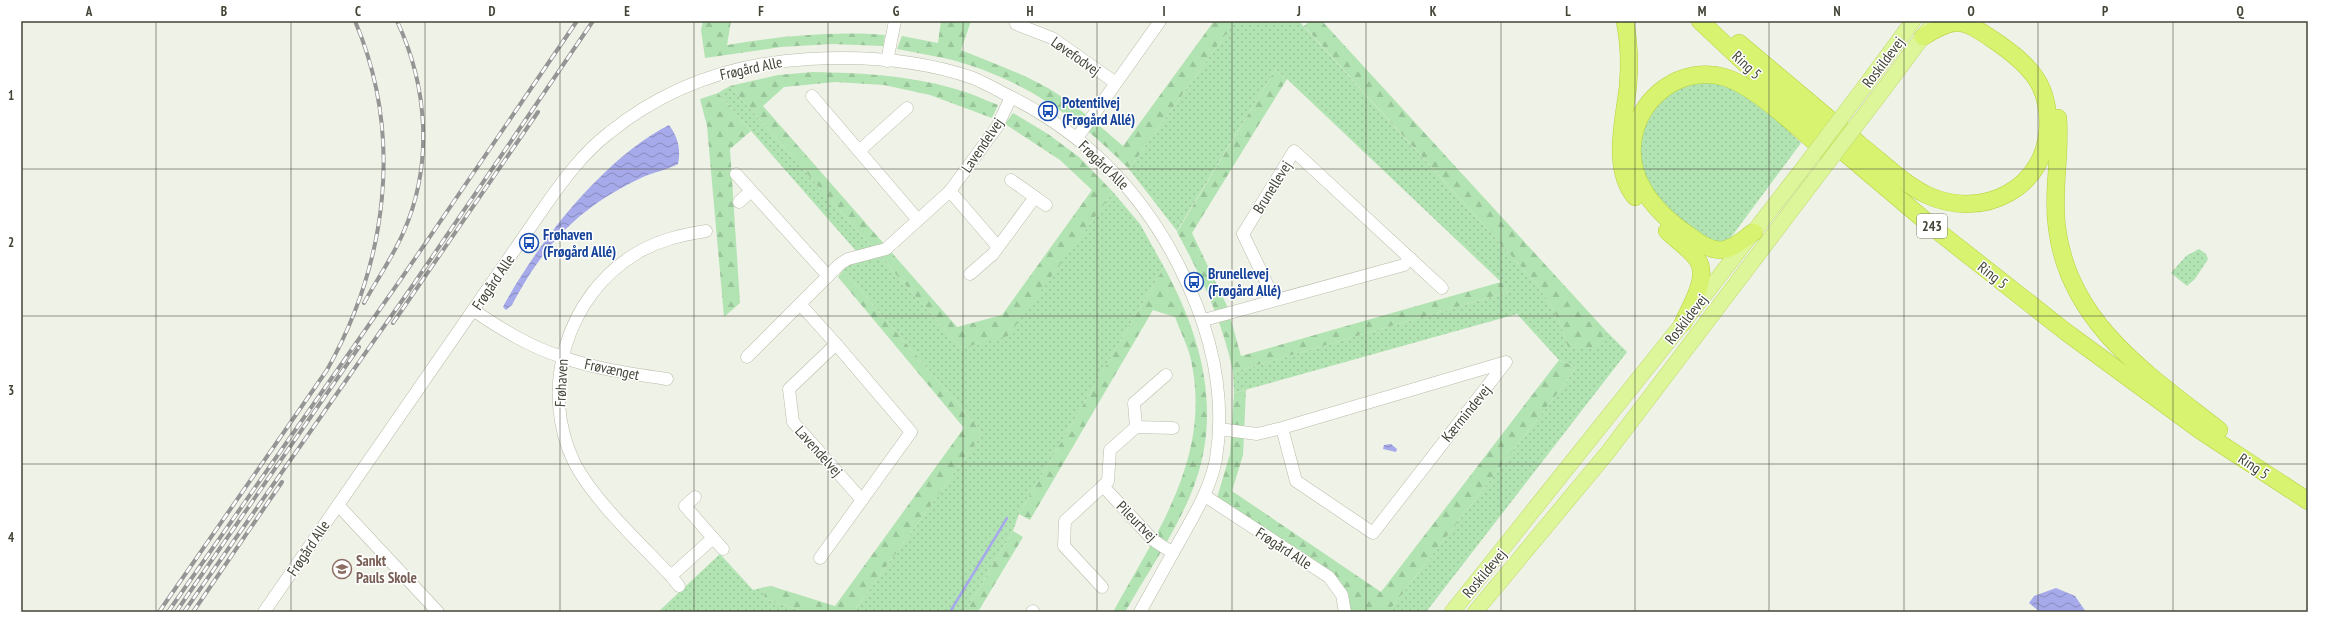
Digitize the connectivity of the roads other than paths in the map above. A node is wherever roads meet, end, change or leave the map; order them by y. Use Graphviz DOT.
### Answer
graph roads {
  1 [pos="895,21"];
  2 [pos="1018,21"];
  3 [pos="1160,21"];
  4 [pos="1625,21"];
  5 [pos="1700,21"];
  6 [pos="1714,21"];
  7 [pos="1913,21"];
  8 [pos="1934,21"];
  9 [pos="1987,21"];
  10 [pos="1922,37"];
  11 [pos="887,61"];
  12 [pos="1116,83"];
  13 [pos="812,96"];
  14 [pos="1011,97"];
  15 [pos="907,108"];
  16 [pos="1076,138"];
  17 [pos="859,151"];
  18 [pos="736,174"];
  19 [pos="1011,180"];
  20 [pos="751,191"];
  21 [pos="950,191"];
  22 [pos="1035,197"];
  23 [pos="739,202"];
  24 [pos="1046,205"];
  25 [pos="918,220"];
  26 [pos="706,231"];
  27 [pos="1754,232"];
  28 [pos="998,247"];
  29 [pos="1410,258"];
  30 [pos="970,274"];
  31 [pos="828,276"];
  32 [pos="1442,288"];
  33 [pos="1271,300"];
  34 [pos="800,304"];
  35 [pos="473,310"];
  36 [pos="1204,320"];
  37 [pos="1683,323"];
  38 [pos="2066,332"];
  39 [pos="836,344"];
  40 [pos="562,357"];
  41 [pos="747,357"];
  42 [pos="1166,375"];
  43 [pos="667,379"];
  44 [pos="1136,427"];
  45 [pos="1173,428"];
  46 [pos="1282,428"];
  47 [pos="1219,429"];
  48 [pos="2270,476"];
  49 [pos="1103,486"];
  50 [pos="1205,496"];
  51 [pos="695,497"];
  52 [pos="862,500"];
  53 [pos="2308,501"];
  54 [pos="338,505"];
  55 [pos="713,538"];
  56 [pos="723,549"];
  57 [pos="1173,553"];
  58 [pos="820,558"];
  59 [pos="671,576"];
  60 [pos="679,586"];
  61 [pos="1102,587"];
  62 [pos="264,612"];
  63 [pos="438,612"];
  64 [pos="1140,612"];
  65 [pos="1345,612"];
  66 [pos="1452,612"];
  67 [pos="1475,612"];
  1 -- 11 [label="street"];
  2 -- 12 [label="street, Løvefodvej"];
  3 -- 12 [label="street, Løvefodvej"];
  4 -- 37 [label="highway"];
  5 -- 38 [label="highway, Ring 5 / 243"];
  6 -- 10 [label="highway"];
  7 -- 27 [label="main road, Roskildevej, bridge"];
  8 -- 10 [label="main road, Roskildevej"];
  9 -- 48 [label="highway"];
  10 -- 67 [label="main road, Roskildevej, bridge"];
  11 -- 14 [label="street, Frøgård Alle"];
  11 -- 35 [label="street, Frøgård Alle"];
  12 -- 16 [label="street, Løvefodvej"];
  13 -- 17 [label="street"];
  14 -- 16 [label="street, Frøgård Alle"];
  14 -- 21 [label="street, Lavendelvej"];
  15 -- 17 [label="street"];
  16 -- 36 [label="street, Frøgård Alle"];
  17 -- 25 [label="street"];
  18 -- 20 [label="street"];
  19 -- 22 [label="street"];
  20 -- 23 [label="street"];
  20 -- 31 [label="street"];
  21 -- 25 [label="street, Lavendelvej"];
  21 -- 28 [label="street"];
  22 -- 24 [label="street"];
  22 -- 28 [label="street"];
  25 -- 31 [label="street, Lavendelvej"];
  26 -- 40 [label="street, Frøhaven"];
  27 -- 37 [label="main road, Roskildevej"];
  27 -- 38 [label="highway"];
  28 -- 30 [label="street"];
  29 -- 32 [label="street, Brunellevej"];
  29 -- 33 [label="street"];
  29 -- 33 [label="street, Brunellevej"];
  31 -- 34 [label="street, Lavendelvej"];
  33 -- 36 [label="street"];
  34 -- 39 [label="street"];
  34 -- 41 [label="street, Lavendelvej"];
  35 -- 40 [label="street, Frøvænget"];
  35 -- 54 [label="street, Frøgård Alle"];
  36 -- 47 [label="street, Frøgård Alle"];
  37 -- 66 [label="main road, Roskildevej"];
  38 -- 48 [label="highway, Ring 5 / 243"];
  39 -- 52 [label="street"];
  39 -- 52 [label="street, Lavendelvej"];
  40 -- 43 [label="street, Frøvænget"];
  40 -- 59 [label="street, Frøhaven"];
  42 -- 44 [label="street"];
  44 -- 45 [label="street"];
  44 -- 49 [label="street"];
  46 -- 46 [label="street, Kærmindevej"];
  46 -- 47 [label="street, Kærmindevej"];
  47 -- 50 [label="street, Frøgård Alle"];
  48 -- 53 [label="highway, Ring 5 / 243"];
  49 -- 57 [label="street, Pileurtvej"];
  49 -- 61 [label="street"];
  50 -- 57 [label="street, Frøgård Alle"];
  50 -- 65 [label="street, Frøgård Alle"];
  51 -- 55 [label="street"];
  52 -- 58 [label="street"];
  54 -- 62 [label="street, Frøgård Alle"];
  54 -- 63 [label="street"];
  55 -- 56 [label="street"];
  55 -- 59 [label="street"];
  57 -- 64 [label="street, Frøgård Alle"];
  59 -- 60 [label="street, Frøhaven"];
}
